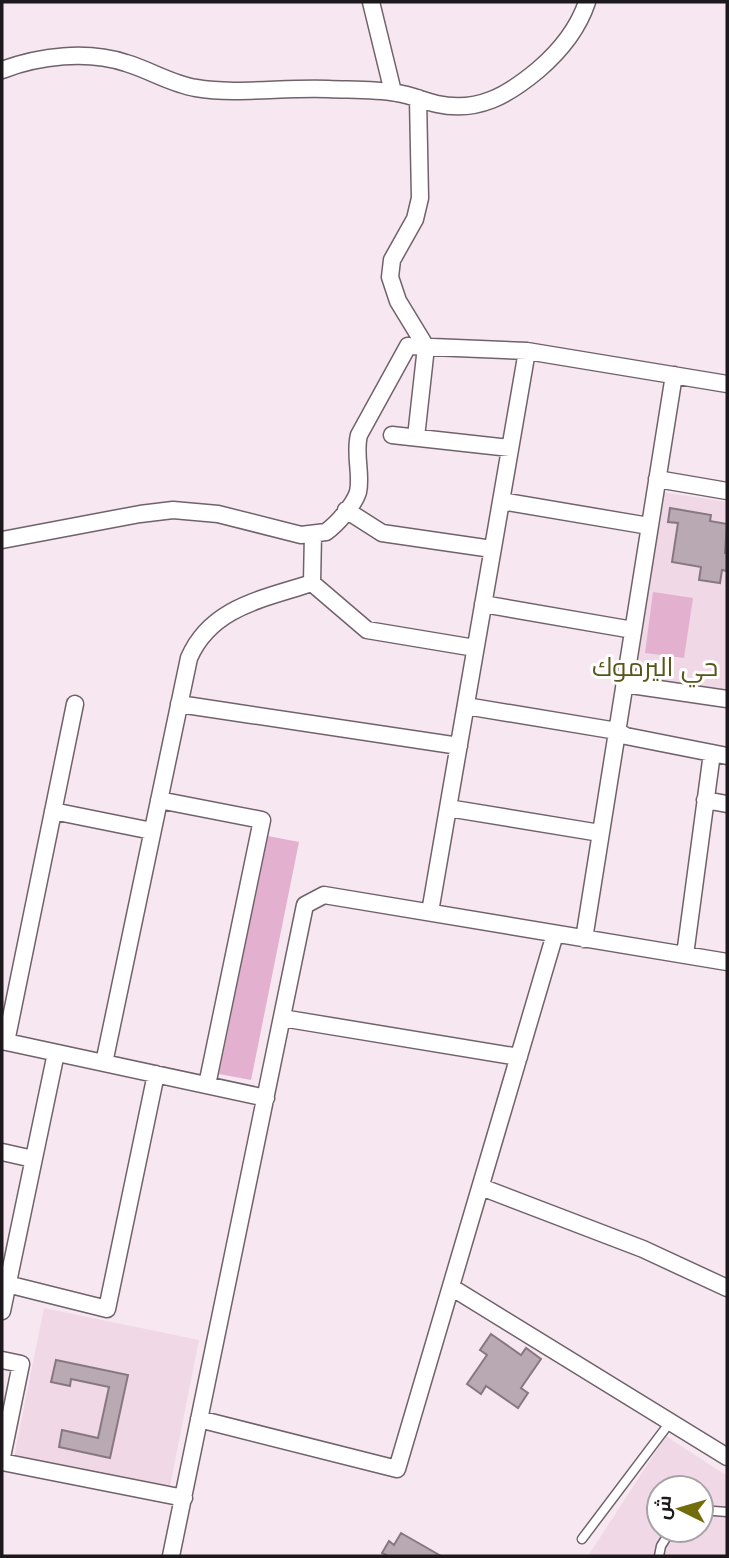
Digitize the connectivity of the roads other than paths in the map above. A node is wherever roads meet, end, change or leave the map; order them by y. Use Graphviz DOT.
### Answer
graph roads {
  1 [pos="371,2"];
  2 [pos="587,2"];
  3 [pos="2,70"];
  4 [pos="393,92"];
  5 [pos="418,99"];
  6 [pos="426,347"];
  7 [pos="527,351"];
  8 [pos="674,375"];
  9 [pos="727,384"];
  10 [pos="391,435"];
  11 [pos="416,438"];
  12 [pos="510,448"];
  13 [pos="657,479"];
  14 [pos="727,491"];
  15 [pos="501,502"];
  16 [pos="346,510"];
  17 [pos="649,526"];
  18 [pos="313,534"];
  19 [pos="2,540"];
  20 [pos="492,549"];
  21 [pos="312,583"];
  22 [pos="483,604"];
  23 [pos="633,630"];
  24 [pos="475,648"];
  25 [pos="624,684"];
  26 [pos="727,699"];
  27 [pos="75,704"];
  28 [pos="179,704"];
  29 [pos="466,706"];
  30 [pos="617,731"];
  31 [pos="459,746"];
  32 [pos="720,755"];
  33 [pos="159,800"];
  34 [pos="705,800"];
  35 [pos="727,804"];
  36 [pos="448,808"];
  37 [pos="53,811"];
  38 [pos="152,831"];
  39 [pos="600,833"];
  40 [pos="430,912"];
  41 [pos="555,934"];
  42 [pos="584,939"];
  43 [pos="685,955"];
  44 [pos="727,962"];
  45 [pos="282,1018"];
  46 [pos="4,1042"];
  47 [pos="56,1053"];
  48 [pos="519,1057"];
  49 [pos="104,1063"];
  50 [pos="156,1074"];
  51 [pos="207,1085"];
  52 [pos="266,1098"];
  53 [pos="2,1152"];
  54 [pos="33,1159"];
  55 [pos="481,1187"];
  56 [pos="7,1256"];
  57 [pos="7,1284"];
  58 [pos="452,1287"];
  59 [pos="727,1288"];
  60 [pos="2,1311"];
  61 [pos="2,1360"];
  62 [pos="199,1419"];
  63 [pos="671,1421"];
  64 [pos="727,1457"];
  65 [pos="2,1460"];
  66 [pos="184,1498"];
  67 [pos="582,1539"];
  68 [pos="172,1556"];
  1 -- 4 [label="street"];
  2 -- 5 [label="street"];
  3 -- 4 [label="street"];
  4 -- 5 [label="street"];
  5 -- 6 [label="street"];
  6 -- 7 [label="street"];
  6 -- 11 [label="street"];
  6 -- 16 [label="street"];
  7 -- 8 [label="street"];
  7 -- 12 [label="street"];
  8 -- 9 [label="street"];
  8 -- 13 [label="street"];
  10 -- 11 [label="street"];
  11 -- 12 [label="street"];
  12 -- 15 [label="street"];
  13 -- 14 [label="street"];
  13 -- 17 [label="street"];
  15 -- 17 [label="street"];
  15 -- 20 [label="street"];
  16 -- 18 [label="street"];
  16 -- 20 [label="street"];
  17 -- 23 [label="street"];
  18 -- 19 [label="street"];
  18 -- 21 [label="street"];
  20 -- 22 [label="street"];
  21 -- 24 [label="street"];
  21 -- 28 [label="street"];
  22 -- 23 [label="street"];
  22 -- 24 [label="street"];
  23 -- 25 [label="street"];
  24 -- 29 [label="street"];
  25 -- 26 [label="street"];
  25 -- 30 [label="street"];
  27 -- 37 [label="street"];
  28 -- 31 [label="street"];
  28 -- 33 [label="street"];
  29 -- 30 [label="street"];
  29 -- 31 [label="street"];
  30 -- 32 [label="street"];
  30 -- 39 [label="street"];
  31 -- 36 [label="street"];
  32 -- 34 [label="street"];
  33 -- 38 [label="street"];
  33 -- 51 [label="street"];
  34 -- 35 [label="street"];
  34 -- 43 [label="street"];
  36 -- 39 [label="street"];
  36 -- 40 [label="street"];
  37 -- 38 [label="street"];
  37 -- 46 [label="street"];
  38 -- 49 [label="street"];
  39 -- 42 [label="street"];
  40 -- 41 [label="street"];
  40 -- 45 [label="street"];
  41 -- 42 [label="street"];
  41 -- 48 [label="street"];
  42 -- 43 [label="street"];
  43 -- 44 [label="street"];
  45 -- 48 [label="street"];
  45 -- 52 [label="street"];
  46 -- 47 [label="street"];
  47 -- 49 [label="street"];
  47 -- 54 [label="street"];
  48 -- 55 [label="street"];
  49 -- 50 [label="street"];
  50 -- 51 [label="street"];
  50 -- 57 [label="street"];
  51 -- 52 [label="street"];
  52 -- 62 [label="street"];
  53 -- 54 [label="street"];
  54 -- 56 [label="street"];
  55 -- 58 [label="street"];
  55 -- 59 [label="street"];
  56 -- 57 [label="street"];
  57 -- 60 [label="street"];
  58 -- 62 [label="street"];
  58 -- 63 [label="street"];
  61 -- 65 [label="street"];
  62 -- 66 [label="street"];
  63 -- 64 [label="street"];
  63 -- 67 [label="lane"];
  65 -- 66 [label="street"];
  66 -- 68 [label="street"];
}
